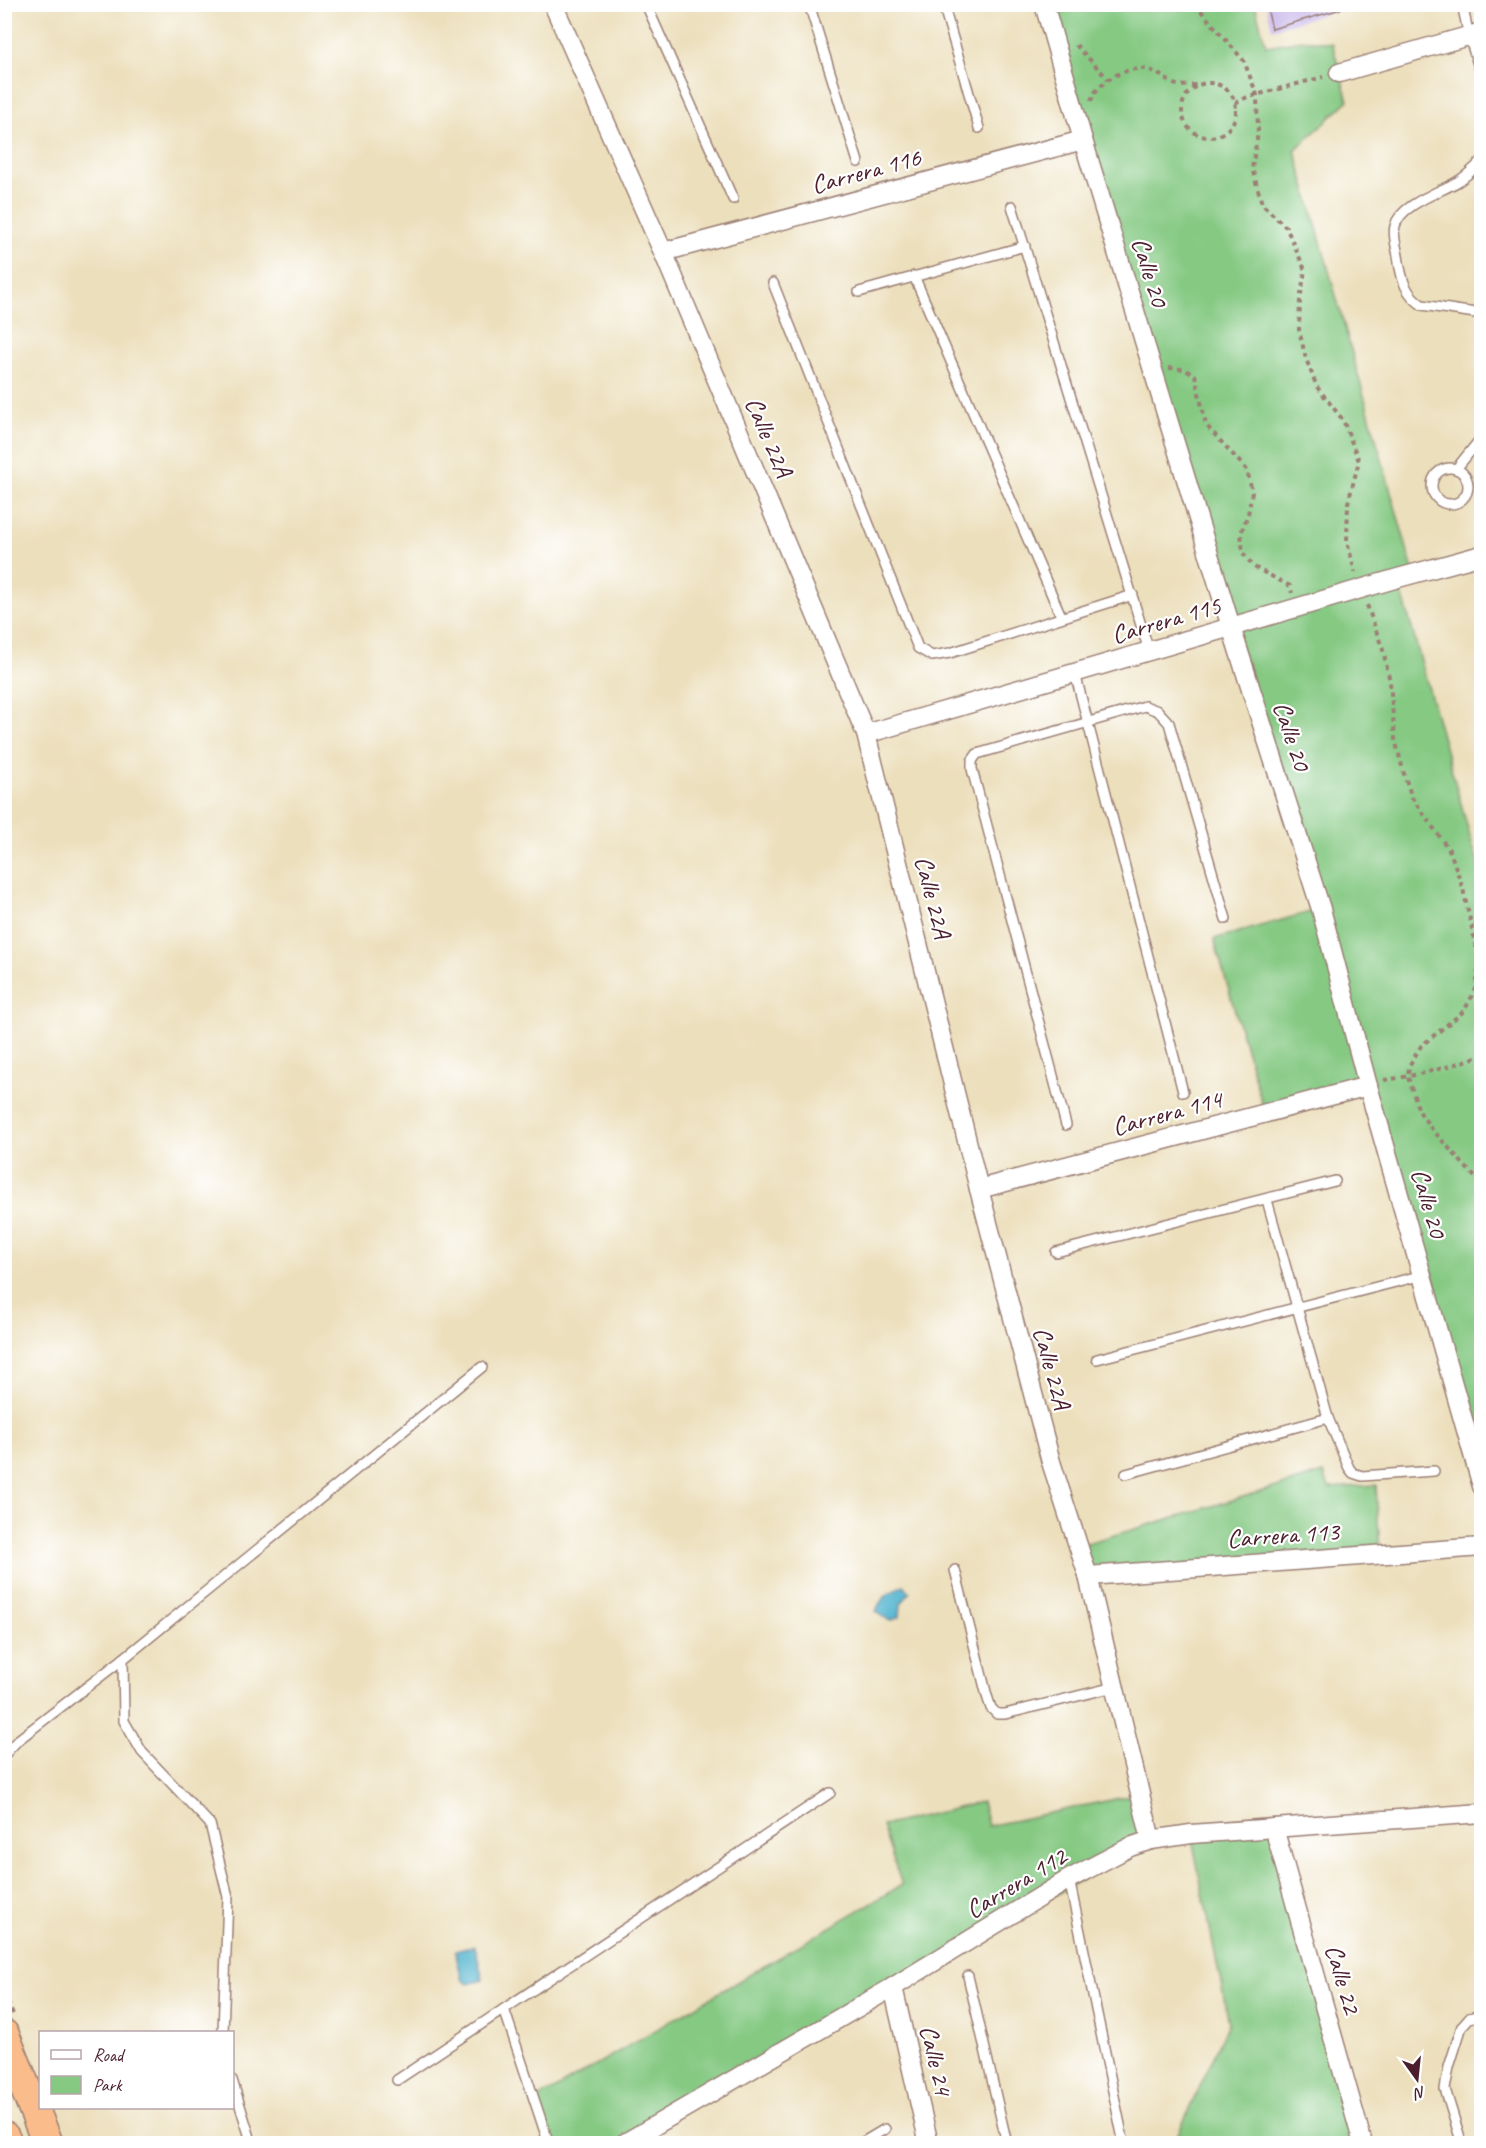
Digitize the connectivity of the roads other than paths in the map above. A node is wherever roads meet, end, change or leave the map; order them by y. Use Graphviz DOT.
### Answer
graph roads {
  1 [pos="553,4"];
  2 [pos="646,4"];
  3 [pos="809,4"];
  4 [pos="943,4"];
  5 [pos="1044,4"];
  6 [pos="1462,4"];
  7 [pos="1475,34"];
  8 [pos="1339,73"];
  9 [pos="1482,77"];
  10 [pos="979,128"];
  11 [pos="1083,140"];
  12 [pos="1482,160"];
  13 [pos="858,162"];
  14 [pos="733,199"];
  15 [pos="1012,206"];
  16 [pos="1025,246"];
  17 [pos="663,252"];
  18 [pos="914,276"];
  19 [pos="773,283"];
  20 [pos="859,292"];
  21 [pos="1482,314"];
  22 [pos="1482,436"];
  23 [pos="1456,469"];
  24 [pos="1482,555"];
  25 [pos="1132,595"];
  26 [pos="1062,616"];
  27 [pos="1231,627"];
  28 [pos="1149,651"];
  29 [pos="1075,673"];
  30 [pos="1088,721"];
  31 [pos="866,734"];
  32 [pos="1226,920"];
  33 [pos="1368,1086"];
  34 [pos="1182,1092"];
  35 [pos="1066,1125"];
  36 [pos="1335,1181"];
  37 [pos="979,1189"];
  38 [pos="1267,1200"];
  39 [pos="1056,1252"];
  40 [pos="1423,1275"];
  41 [pos="1299,1308"];
  42 [pos="1097,1359"];
  43 [pos="482,1367"];
  44 [pos="1328,1418"];
  45 [pos="1434,1471"];
  46 [pos="1126,1474"];
  47 [pos="1482,1486"];
  48 [pos="1482,1547"];
  49 [pos="955,1570"];
  50 [pos="1088,1576"];
  51 [pos="123,1659"];
  52 [pos="1114,1688"];
  53 [pos="4,1755"];
  54 [pos="830,1793"];
  55 [pos="1482,1813"];
  56 [pos="1274,1828"];
  57 [pos="1151,1840"];
  58 [pos="1069,1879"];
  59 [pos="968,1976"];
  60 [pos="893,1987"];
  61 [pos="504,2009"];
  62 [pos="1482,2015"];
  63 [pos="224,2031"];
  64 [pos="4,2035"];
  65 [pos="397,2080"];
  66 [pos="234,2086"];
  67 [pos="885,2129"];
  68 [pos="4,2137"];
  69 [pos="7,2144"];
  70 [pos="48,2144"];
  71 [pos="252,2144"];
  72 [pos="549,2144"];
  73 [pos="623,2144"];
  74 [pos="860,2144"];
  75 [pos="929,2144"];
  76 [pos="1007,2144"];
  77 [pos="1124,2144"];
  78 [pos="1363,2144"];
  79 [pos="1462,2144"];
  1 -- 17 [label="street, Calle 22A"];
  2 -- 14 [label="lane"];
  3 -- 13 [label="lane"];
  4 -- 10 [label="lane"];
  5 -- 11 [label="street, Calle 20"];
  6 -- 7 [label="lane"];
  7 -- 8 [label="street"];
  7 -- 9 [label="lane"];
  11 -- 17 [label="street, Carrera 116"];
  11 -- 27 [label="street, Calle 20"];
  12 -- 21 [label="lane"];
  15 -- 16 [label="lane"];
  16 -- 18 [label="lane"];
  16 -- 25 [label="lane"];
  17 -- 31 [label="street, Calle 22A"];
  18 -- 20 [label="lane"];
  18 -- 26 [label="lane"];
  19 -- 26 [label="lane"];
  22 -- 23 [label="lane"];
  24 -- 27 [label="street, Carrera 115"];
  25 -- 26 [label="lane"];
  25 -- 28 [label="lane"];
  27 -- 28 [label="street, Carrera 115"];
  27 -- 33 [label="street, Calle 20"];
  28 -- 29 [label="street, Carrera 115"];
  29 -- 30 [label="lane"];
  29 -- 31 [label="street, Carrera 115"];
  30 -- 32 [label="lane"];
  30 -- 34 [label="lane"];
  30 -- 35 [label="lane"];
  31 -- 37 [label="street, Calle 22A"];
  33 -- 37 [label="street, Carrera 114"];
  33 -- 40 [label="street, Calle 20"];
  36 -- 38 [label="lane"];
  37 -- 50 [label="street, Calle 22A"];
  38 -- 39 [label="lane"];
  38 -- 41 [label="lane"];
  40 -- 41 [label="lane"];
  40 -- 47 [label="street, Calle 20"];
  41 -- 42 [label="lane"];
  41 -- 44 [label="lane"];
  43 -- 51 [label="lane"];
  44 -- 45 [label="lane"];
  44 -- 46 [label="lane"];
  48 -- 50 [label="street, Carrera 113"];
  49 -- 52 [label="lane"];
  50 -- 52 [label="street, Calle 22A"];
  51 -- 53 [label="lane"];
  51 -- 63 [label="lane"];
  52 -- 57 [label="street, Calle 22A"];
  54 -- 61 [label="lane"];
  55 -- 56 [label="street, Carrera 112"];
  56 -- 57 [label="street, Carrera 112"];
  56 -- 78 [label="street, Calle 22"];
  57 -- 58 [label="street, Carrera 112"];
  58 -- 60 [label="street, Carrera 112"];
  58 -- 77 [label="lane"];
  59 -- 76 [label="lane"];
  60 -- 73 [label="street, Carrera 112"];
  60 -- 75 [label="street, Calle 24"];
  61 -- 65 [label="lane"];
  61 -- 72 [label="lane"];
  62 -- 79 [label="lane"];
  64 -- 70 [label="highway"];
  66 -- 71 [label="lane"];
  67 -- 74 [label="lane"];
  68 -- 69 [label="highway"];
}
